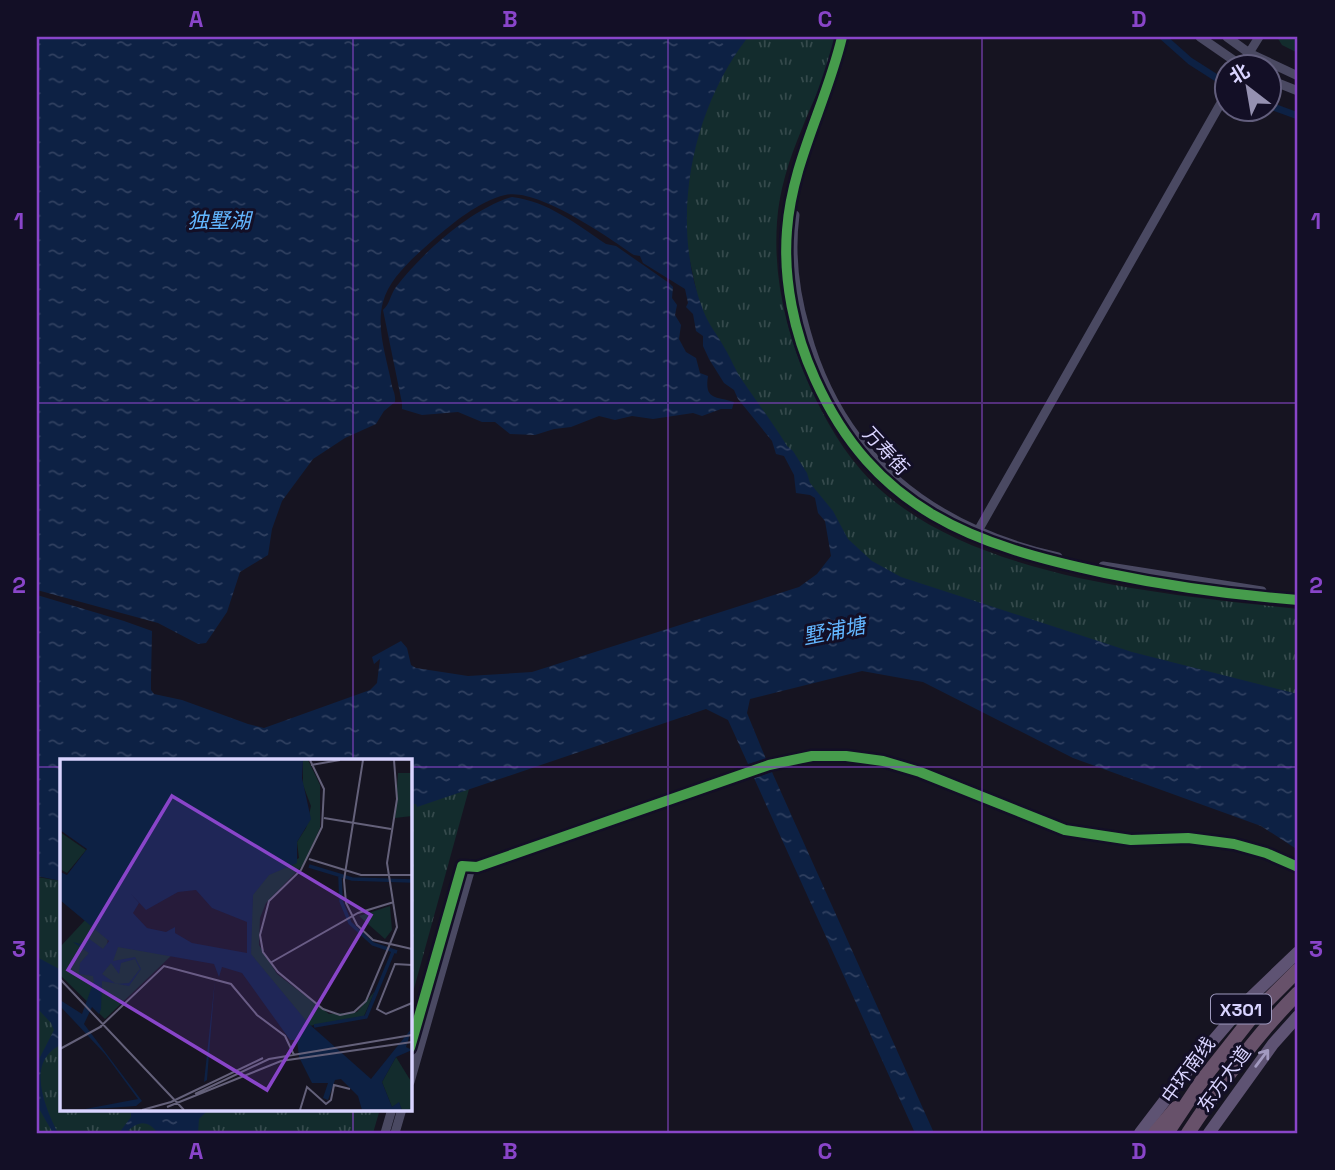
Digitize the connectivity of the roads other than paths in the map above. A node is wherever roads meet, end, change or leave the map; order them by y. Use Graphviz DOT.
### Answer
graph roads {
  1 [pos="842,37"];
  2 [pos="847,37"];
  3 [pos="1200,37"];
  4 [pos="1227,37"];
  5 [pos="1259,37"];
  6 [pos="1221,52"];
  7 [pos="1248,52"];
  8 [pos="1250,52"];
  9 [pos="1282,68"];
  10 [pos="1298,76"];
  11 [pos="1212,120"];
  12 [pos="976,534"];
  13 [pos="1298,597"];
  14 [pos="466,867"];
  15 [pos="1298,867"];
  16 [pos="1298,952"];
  17 [pos="1298,970"];
  18 [pos="1298,993"];
  19 [pos="1298,1016"];
  20 [pos="411,1045"];
  21 [pos="411,1078"];
  22 [pos="1201,1082"];
  23 [pos="392,1110"];
  24 [pos="402,1110"];
  25 [pos="385,1133"];
  26 [pos="395,1133"];
  27 [pos="1140,1133"];
  28 [pos="1155,1133"];
  29 [pos="1167,1133"];
  30 [pos="1188,1133"];
  31 [pos="1209,1133"];
  1 -- 12 [label="street, 万寿街"];
  2 -- 12 [label="street, 万寿街"];
  3 -- 6 [label="street"];
  4 -- 7 [label="street"];
  5 -- 8 [label="street"];
  9 -- 10 [label="street"];
  11 -- 12 [label="street"];
  12 -- 13 [label="street, 万寿街"];
  14 -- 15 [label="street"];
  14 -- 20 [label="street"];
  14 -- 21 [label="street"];
  16 -- 27 [label="main road, 东方大道 / X301"];
  17 -- 22 [label="highway, 中环南线"];
  18 -- 30 [label="highway, 中环南线"];
  31 -- 19 [label="main road, 东方大道 / X301, one-way"];
  22 -- 28 [label="highway"];
  22 -- 29 [label="highway, 中环南线"];
  23 -- 25 [label="street"];
  24 -- 26 [label="street"];
}
